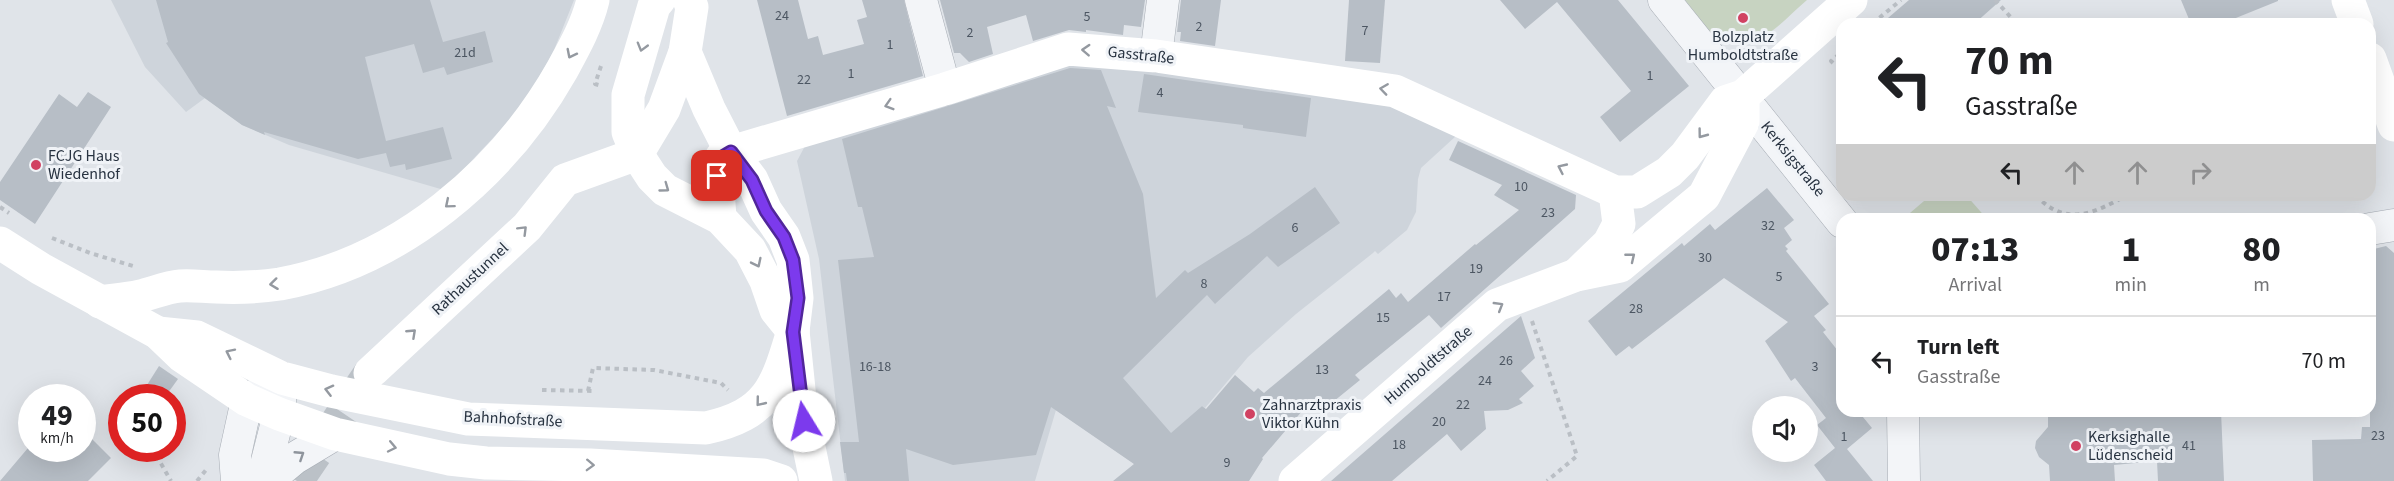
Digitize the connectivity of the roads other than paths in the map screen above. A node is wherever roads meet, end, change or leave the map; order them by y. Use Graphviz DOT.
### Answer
graph roads {
  1 [pos="594,0"];
  2 [pos="659,0"];
  3 [pos="689,0"];
  4 [pos="921,0"];
  5 [pos="1163,0"];
  6 [pos="1664,0"];
  7 [pos="1851,0"];
  8 [pos="2348,0"];
  9 [pos="2355,18"];
  10 [pos="685,52"];
  11 [pos="1156,56"];
  12 [pos="2376,76"];
  13 [pos="945,89"];
  14 [pos="1743,96"];
  15 [pos="2394,125"];
  16 [pos="731,152"];
  17 [pos="637,154"];
  18 [pos="1615,192"];
  19 [pos="1836,214"];
  20 [pos="720,218"];
  21 [pos="2394,225"];
  22 [pos="2376,229"];
  23 [pos="7,230"];
  24 [pos="1576,275"];
  25 [pos="100,302"];
  26 [pos="793,332"];
  27 [pos="158,333"];
  28 [pos="370,373"];
  29 [pos="282,378"];
  30 [pos="247,400"];
  31 [pos="279,414"];
  32 [pos="1903,417"];
  33 [pos="804,421"];
  34 [pos="335,434"];
  35 [pos="772,478"];
  36 [pos="237,481"];
  37 [pos="262,481"];
  38 [pos="267,481"];
  39 [pos="816,481"];
  40 [pos="1295,481"];
  41 [pos="1904,481"];
  1 -- 25 [label="main road, one-way"];
  2 -- 17 [label="main road, one-way"];
  3 -- 10 [label="main road"];
  4 -- 13 [label="street"];
  5 -- 11 [label="street"];
  6 -- 14 [label="street, Kerksigstraße"];
  7 -- 14 [label="main road"];
  8 -- 9 [label="main road"];
  10 -- 16 [label="main road"];
  10 -- 17 [label="main road"];
  11 -- 13 [label="main road, Gasstraße, one-way"];
  18 -- 11 [label="main road, Gasstraße, one-way"];
  12 -- 15 [label="main road"];
  13 -- 16 [label="main road, Gasstraße, one-way"];
  14 -- 18 [label="main road, one-way"];
  14 -- 19 [label="street, Kerksigstraße"];
  24 -- 14 [label="main road, Humboldtstraße, one-way"];
  16 -- 20 [label="main road"];
  16 -- 26 [label="main road"];
  17 -- 20 [label="main road, one-way"];
  28 -- 17 [label="main road, Rathaustunnel, one-way"];
  18 -- 24 [label="main road, Humboldtstraße"];
  20 -- 26 [label="main road, one-way"];
  21 -- 22 [label="street"];
  23 -- 25 [label="main road, Bahnhofstraße"];
  40 -- 24 [label="main road, Humboldtstraße, one-way"];
  25 -- 27 [label="main road, Bahnhofstraße"];
  26 -- 29 [label="main road, Bahnhofstraße, one-way"];
  26 -- 33 [label="main road"];
  29 -- 27 [label="main road, Bahnhofstraße, one-way"];
  27 -- 30 [label="main road, Bahnhofstraße"];
  29 -- 30 [label="street"];
  29 -- 31 [label="street"];
  30 -- 31 [label="main road, Bahnhofstraße"];
  30 -- 36 [label="street"];
  31 -- 34 [label="main road, Bahnhofstraße"];
  31 -- 37 [label="street"];
  32 -- 41 [label="street"];
  33 -- 35 [label="main road, Bahnhofstraße"];
  33 -- 39 [label="main road"];
  34 -- 35 [label="main road, Bahnhofstraße, one-way"];
  38 -- 34 [label="street, one-way"];
}
